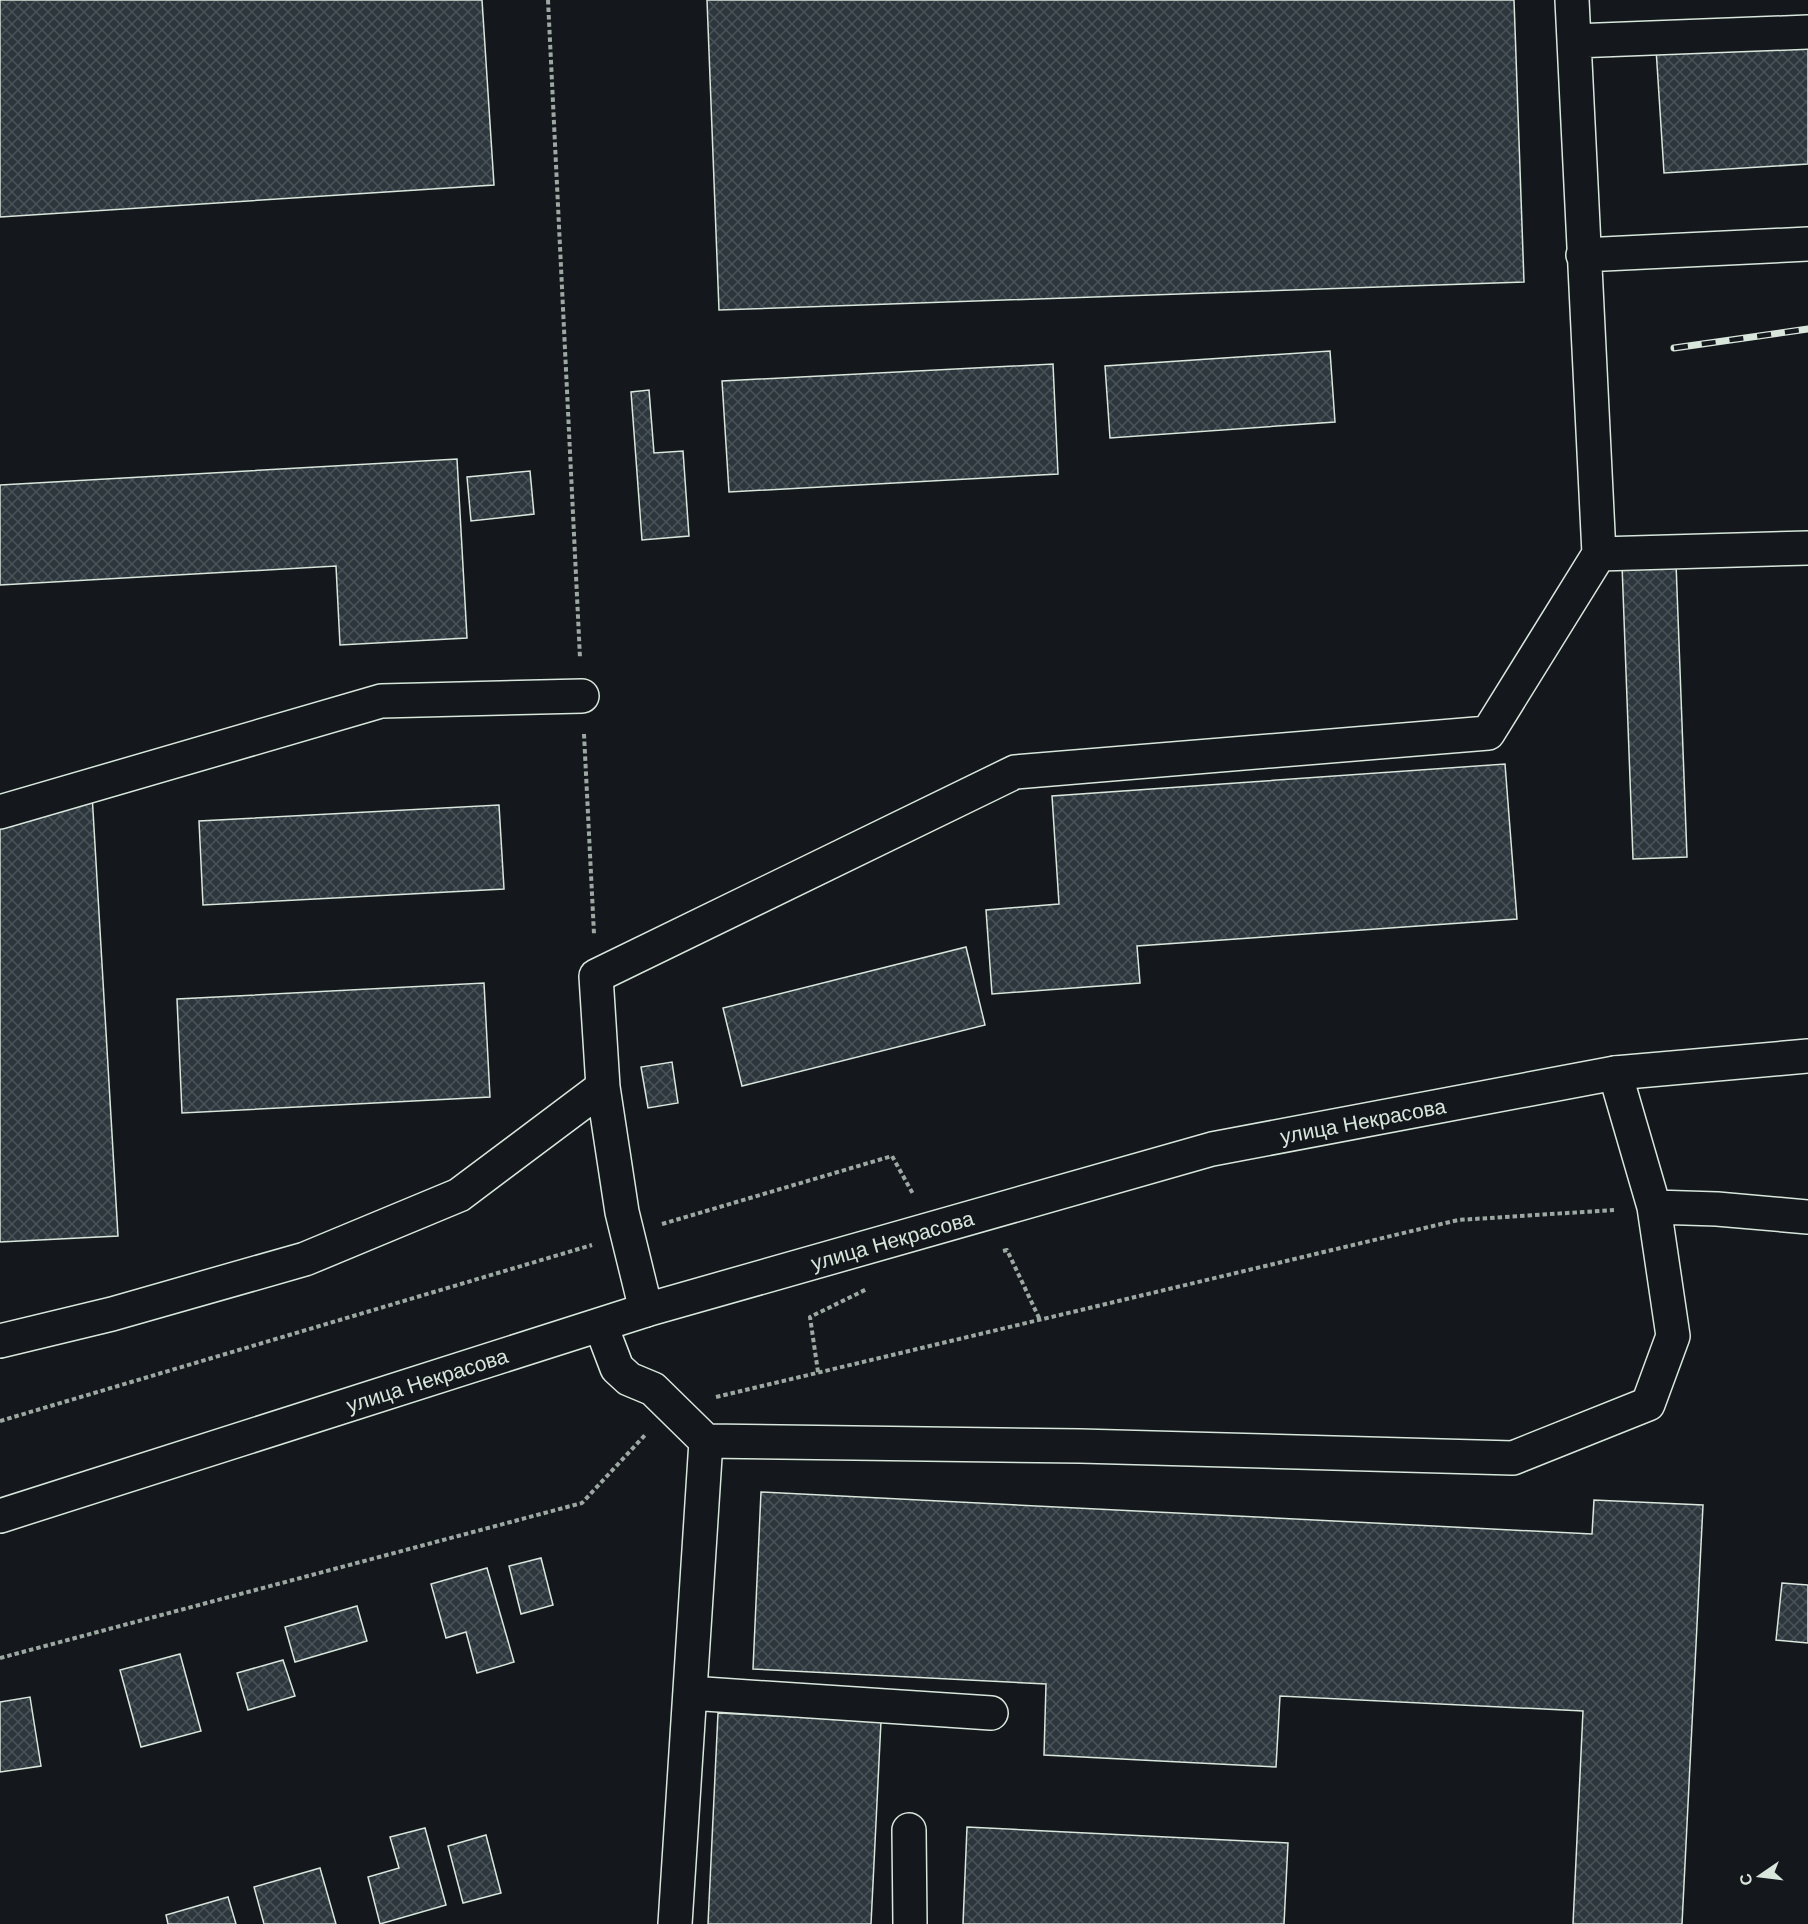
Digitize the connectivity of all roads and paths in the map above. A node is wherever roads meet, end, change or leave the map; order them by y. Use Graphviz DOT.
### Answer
graph roads {
  1 [pos="548,0"];
  2 [pos="1572,0"];
  3 [pos="1808,32"];
  4 [pos="1574,41"];
  5 [pos="1808,244"];
  6 [pos="1583,255"];
  7 [pos="1808,548"];
  8 [pos="1599,554"];
  9 [pos="582,696"];
  10 [pos="0,812"];
  11 [pos="596,976"];
  12 [pos="1808,1056"];
  13 [pos="1615,1073"];
  14 [pos="603,1087"];
  15 [pos="892,1156"];
  16 [pos="1654,1207"];
  17 [pos="1808,1217"];
  18 [pos="625,1235"];
  19 [pos="874,1286"];
  20 [pos="646,1310"];
  21 [pos="601,1326"];
  22 [pos="0,1341"];
  23 [pos="818,1372"];
  24 [pos="671,1408"];
  25 [pos="0,1420"];
  26 [pos="706,1441"];
  27 [pos="0,1516"];
  28 [pos="0,1658"];
  29 [pos="690,1693"];
  30 [pos="991,1713"];
  31 [pos="909,1830"];
  32 [pos="675,1924"];
  33 [pos="910,1924"];
  1 -- 9 [label="path"];
  2 -- 4 [label="main road"];
  3 -- 4 [label="main road"];
  4 -- 6 [label="main road"];
  5 -- 6 [label="main road"];
  6 -- 8 [label="main road"];
  7 -- 8 [label="main road"];
  8 -- 11 [label="main road"];
  9 -- 10 [label="main road"];
  9 -- 11 [label="path"];
  11 -- 14 [label="main road"];
  12 -- 13 [label="main road, улица Некрасова"];
  13 -- 16 [label="main road"];
  13 -- 20 [label="main road, улица Некрасова"];
  14 -- 18 [label="main road"];
  14 -- 22 [label="main road"];
  15 -- 18 [label="path"];
  16 -- 17 [label="main road"];
  16 -- 23 [label="path"];
  16 -- 26 [label="main road"];
  18 -- 20 [label="main road"];
  18 -- 25 [label="path"];
  19 -- 23 [label="path"];
  20 -- 21 [label="main road, улица Некрасова"];
  21 -- 24 [label="main road"];
  21 -- 27 [label="main road, улица Некрасова"];
  23 -- 24 [label="path"];
  24 -- 26 [label="main road"];
  24 -- 28 [label="path"];
  26 -- 29 [label="main road"];
  29 -- 30 [label="main road"];
  29 -- 32 [label="main road"];
  31 -- 33 [label="main road"];
}
